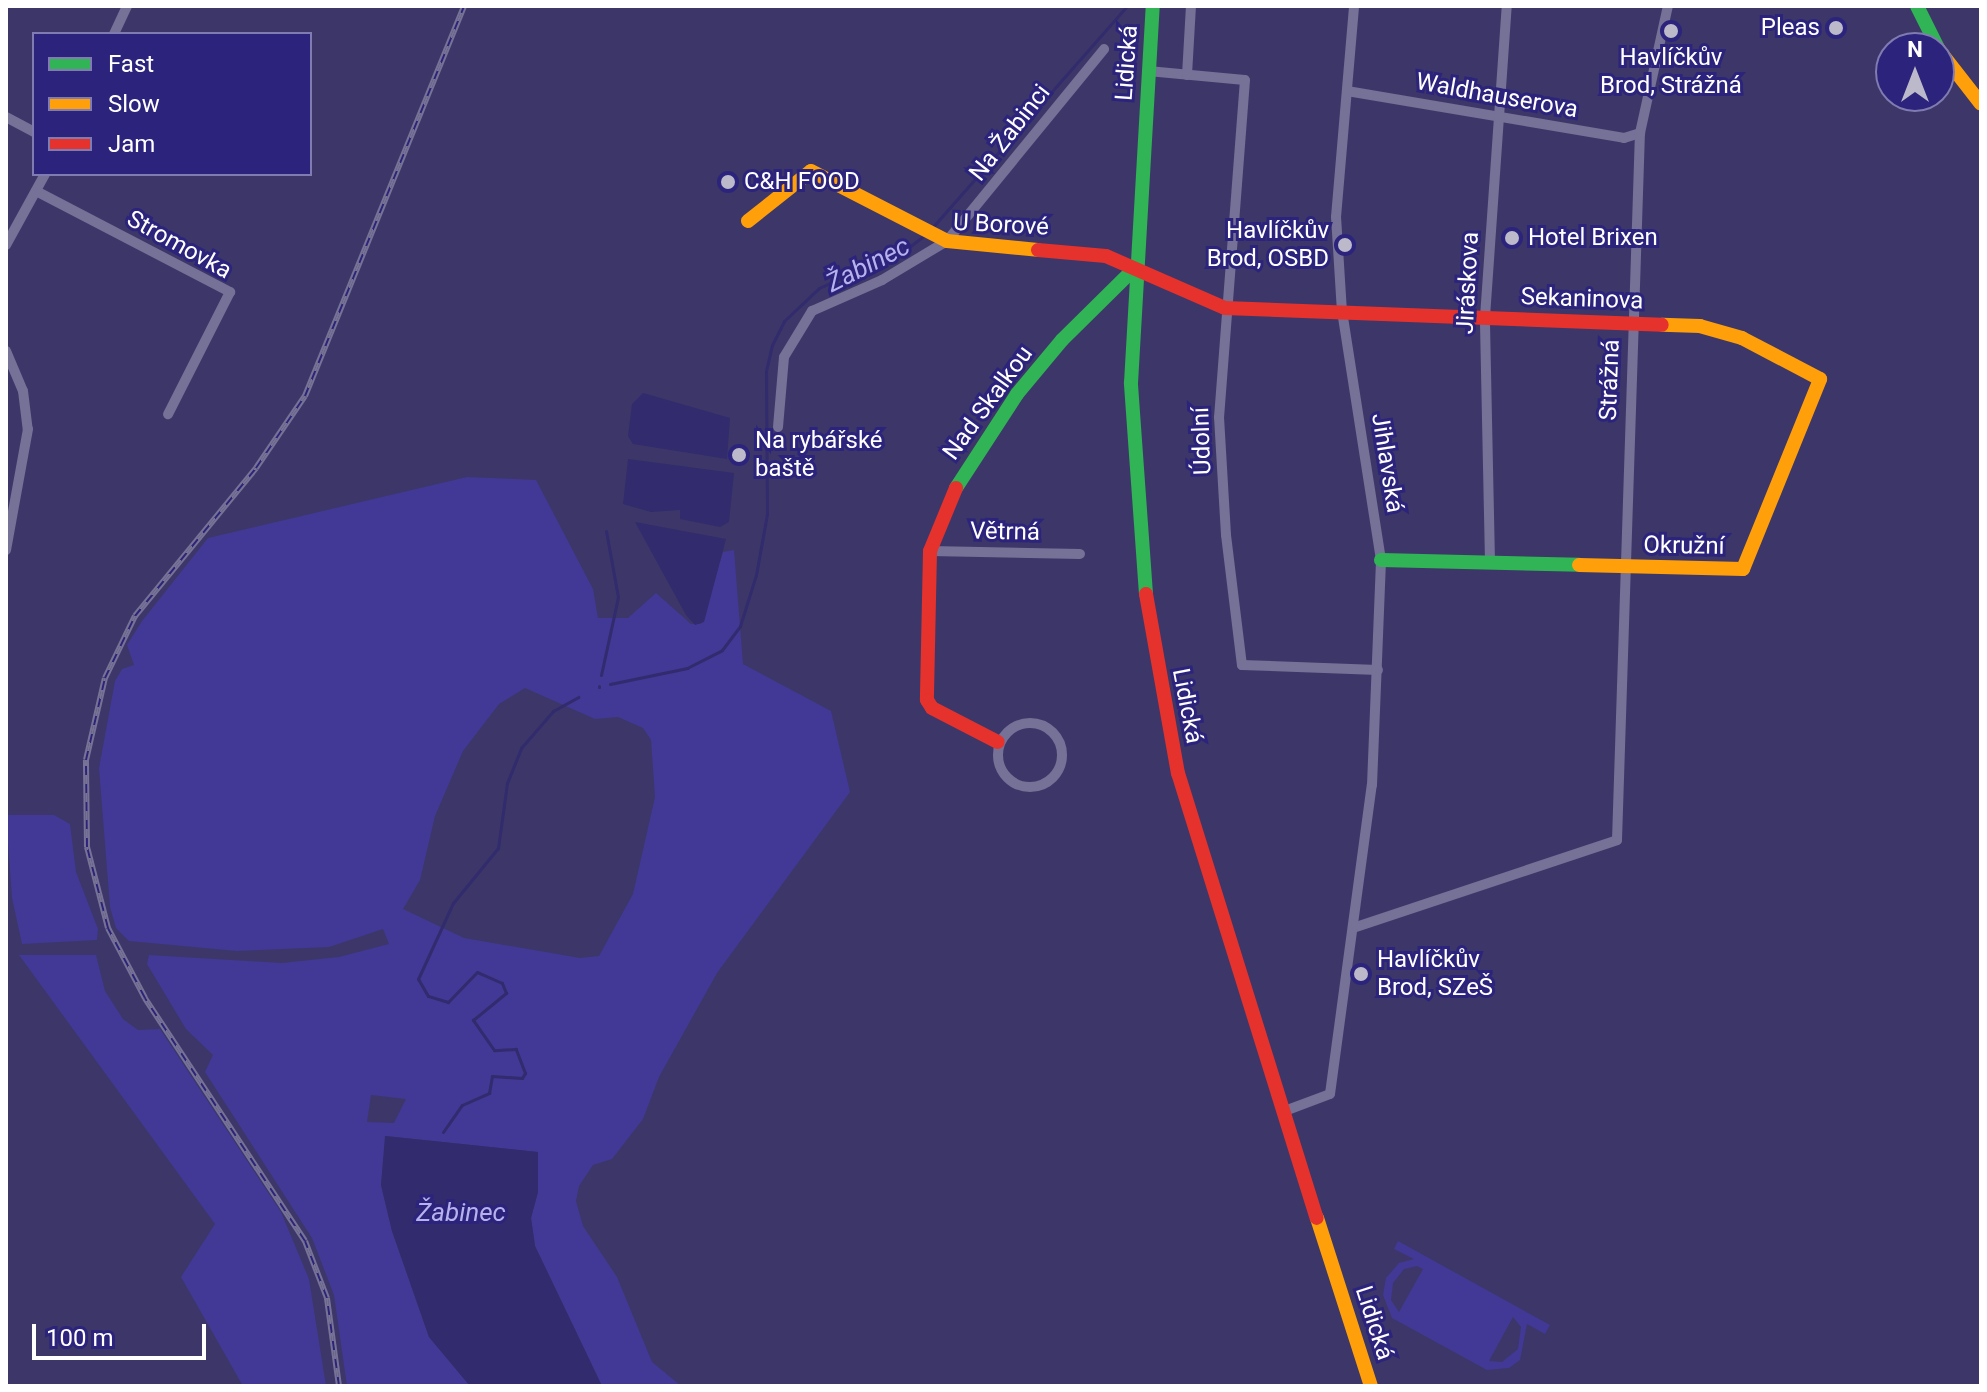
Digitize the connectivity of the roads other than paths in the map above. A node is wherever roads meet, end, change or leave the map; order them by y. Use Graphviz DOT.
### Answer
graph roads {
  1 [pos="127,6"];
  2 [pos="1153,6"];
  3 [pos="1191,6"];
  4 [pos="1354,6"];
  5 [pos="1507,6"];
  6 [pos="1668,6"];
  7 [pos="1917,6"];
  8 [pos="115,32"];
  9 [pos="1930,32"];
  10 [pos="1104,49"];
  11 [pos="1148,71"];
  12 [pos="1955,71"];
  13 [pos="1187,75"];
  14 [pos="1347,91"];
  15 [pos="1981,104"];
  16 [pos="6,117"];
  17 [pos="1498,117"];
  18 [pos="32,131"];
  19 [pos="1640,133"];
  20 [pos="44,176"];
  21 [pos="36,191"];
  22 [pos="748,221"];
  23 [pos="935,234"];
  24 [pos="6,245"];
  25 [pos="1134,269"];
  26 [pos="1225,308"];
  27 [pos="1342,312"];
  28 [pos="1485,317"];
  29 [pos="1632,323"];
  30 [pos="6,351"];
  31 [pos="168,414"];
  32 [pos="778,427"];
  33 [pos="6,550"];
  34 [pos="930,551"];
  35 [pos="1080,554"];
  36 [pos="1381,560"];
  37 [pos="1490,562"];
  38 [pos="1624,567"];
  39 [pos="1743,569"];
  40 [pos="1378,670"];
  41 [pos="998,742"];
  42 [pos="1356,927"];
  43 [pos="1282,1112"];
  44 [pos="1371,1386"];
  1 -- 8 [label="street"];
  2 -- 11 [label="street, Lidická"];
  3 -- 13 [label="street"];
  4 -- 14 [label="street, Jihlavská"];
  5 -- 17 [label="street, Jiráskova"];
  6 -- 19 [label="street, Strážná"];
  7 -- 9 [label="street"];
  10 -- 23 [label="street, Na Žabinci"];
  11 -- 13 [label="street"];
  11 -- 25 [label="street, Lidická"];
  12 -- 15 [label="street"];
  13 -- 26 [label="street, Údolní"];
  14 -- 17 [label="street, Waldhauserova"];
  14 -- 27 [label="street, Jihlavská"];
  16 -- 18 [label="street"];
  17 -- 19 [label="street, Waldhauserova"];
  17 -- 28 [label="street, Jiráskova"];
  19 -- 29 [label="street, Strážná"];
  20 -- 21 [label="street"];
  21 -- 24 [label="street"];
  21 -- 31 [label="street, Stromovka"];
  22 -- 23 [label="street"];
  23 -- 25 [label="street, U Borové"];
  23 -- 32 [label="street, U Borové"];
  25 -- 26 [label="street, Sekaninova"];
  25 -- 34 [label="street, Nad Skalkou"];
  25 -- 43 [label="street, Lidická"];
  26 -- 27 [label="street, Sekaninova"];
  26 -- 40 [label="street, Údolní"];
  27 -- 28 [label="street, Sekaninova"];
  27 -- 36 [label="street, Jihlavská"];
  28 -- 29 [label="street, Sekaninova"];
  28 -- 37 [label="street, Jiráskova"];
  29 -- 38 [label="street, Strážná"];
  29 -- 39 [label="street, Sekaninova"];
  30 -- 33 [label="street"];
  34 -- 35 [label="street, Větrná"];
  34 -- 41 [label="street, Nad Skalkou"];
  36 -- 37 [label="street"];
  36 -- 40 [label="street, Jihlavská"];
  37 -- 38 [label="street"];
  38 -- 39 [label="street, Okružní"];
  38 -- 42 [label="street, Strážná"];
  40 -- 42 [label="street, Jihlavská"];
  41 -- 41 [label="street"];
  42 -- 43 [label="street, Jihlavská"];
  43 -- 44 [label="street, Lidická"];
}
